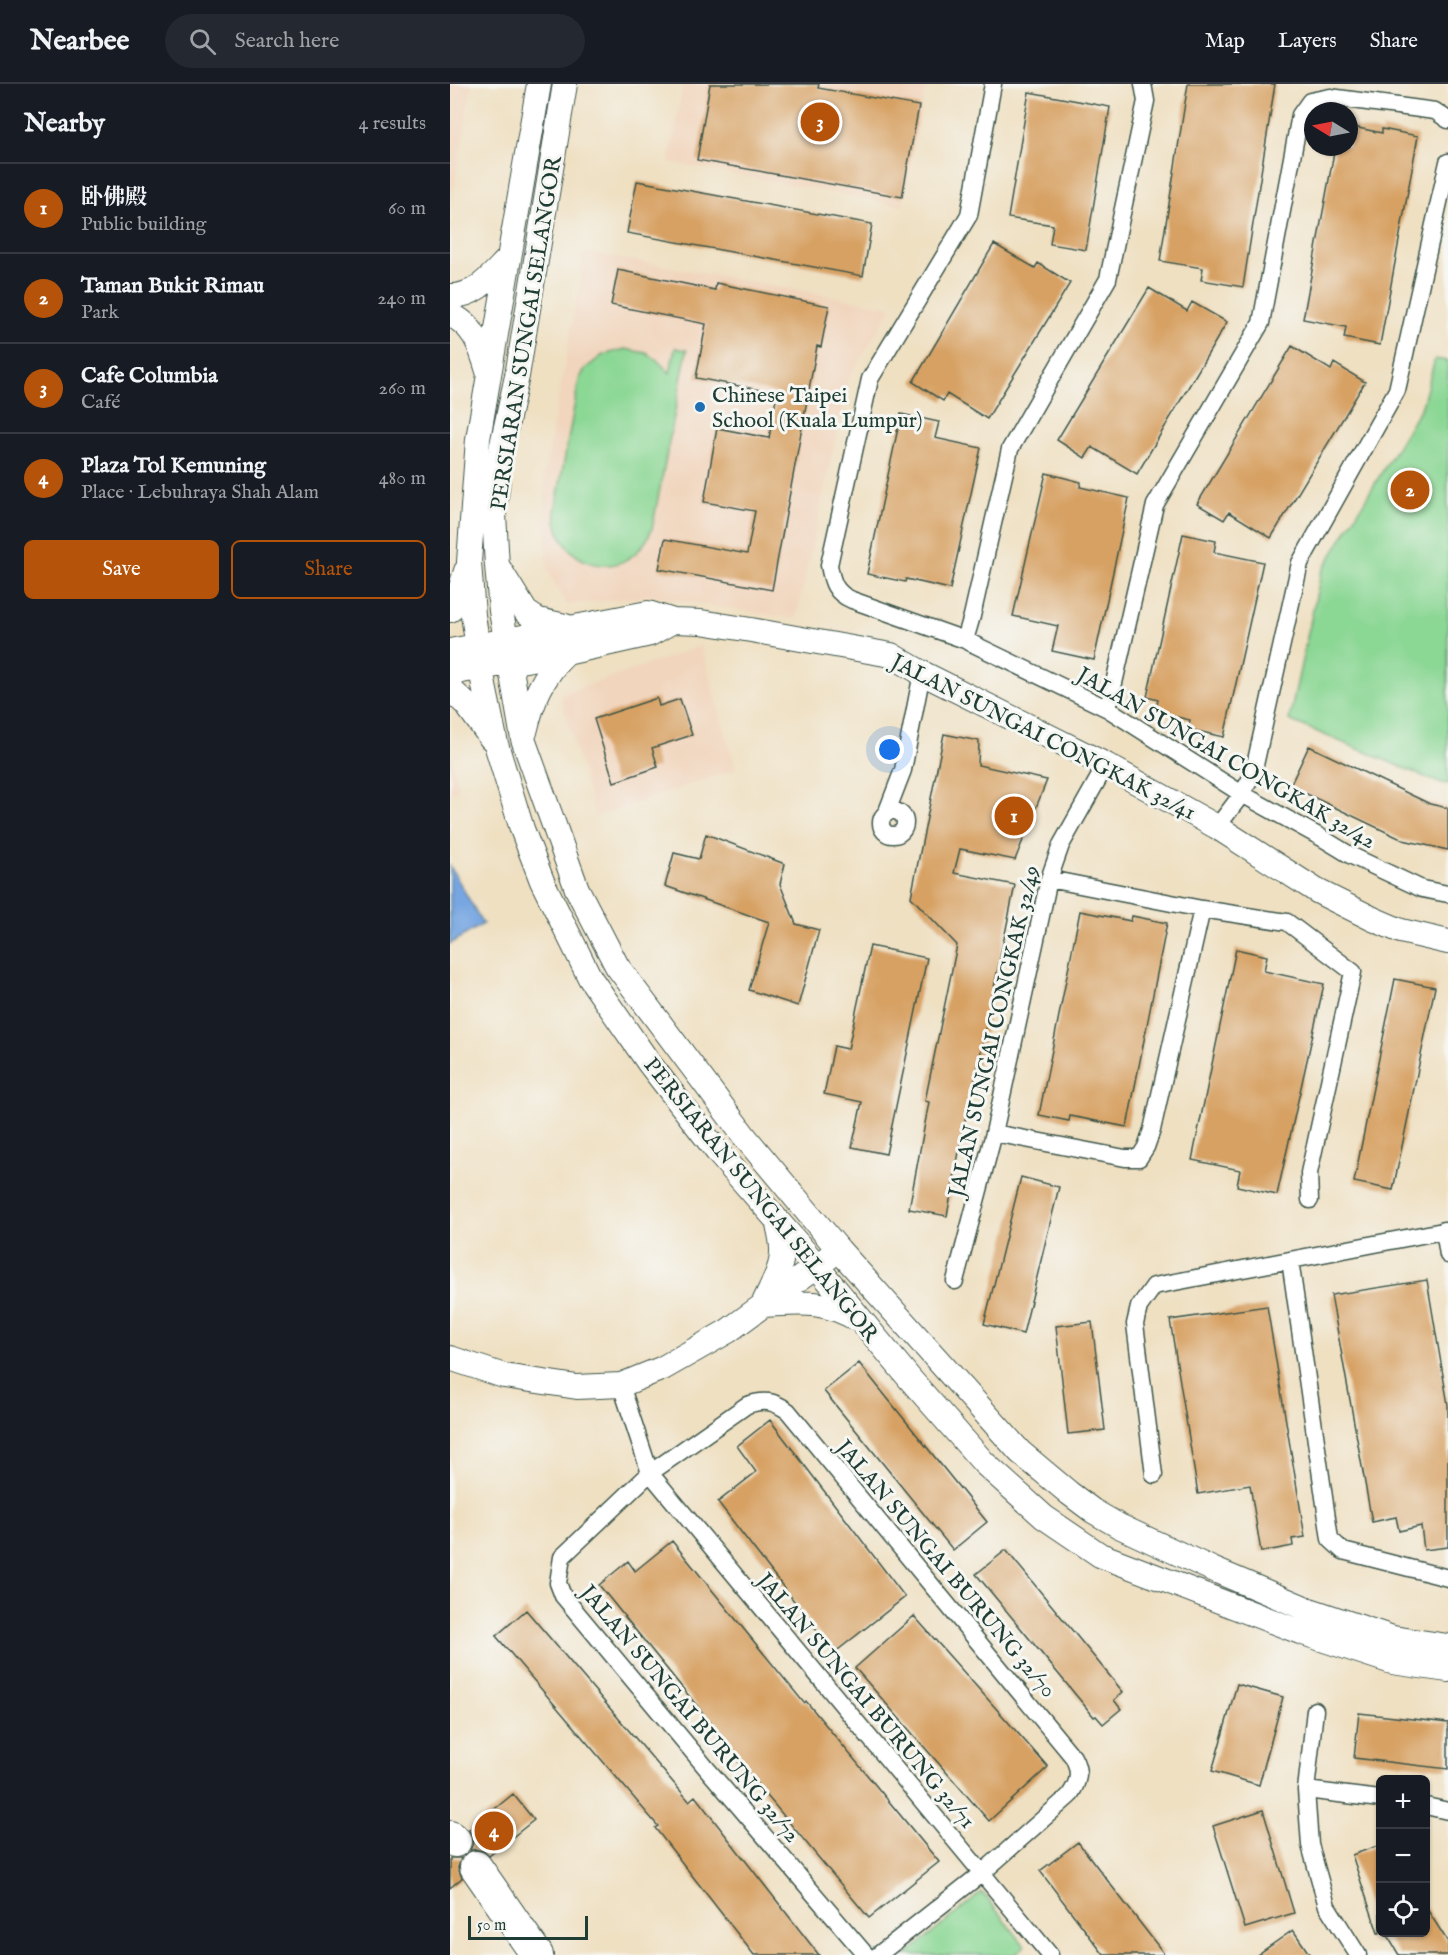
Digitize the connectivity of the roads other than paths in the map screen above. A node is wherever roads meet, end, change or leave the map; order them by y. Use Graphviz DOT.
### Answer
graph roads {
  1 [pos="565,84"];
  2 [pos="993,84"];
  3 [pos="1143,84"];
  4 [pos="538,89"];
  5 [pos="1448,120"];
  6 [pos="1448,162"];
  7 [pos="508,259"];
  8 [pos="450,296"];
  9 [pos="450,315"];
  10 [pos="488,373"];
  11 [pos="469,562"];
  12 [pos="497,566"];
  13 [pos="450,610"];
  14 [pos="673,621"];
  15 [pos="571,627"];
  16 [pos="965,640"];
  17 [pos="450,651"];
  18 [pos="508,651"];
  19 [pos="566,653"];
  20 [pos="479,657"];
  21 [pos="450,673"];
  22 [pos="922,673"];
  23 [pos="450,690"];
  24 [pos="1108,709"];
  25 [pos="523,739"];
  26 [pos="496,744"];
  27 [pos="1106,765"];
  28 [pos="903,770"];
  29 [pos="1242,794"];
  30 [pos="1218,827"];
  31 [pos="1049,879"];
  32 [pos="1448,894"];
  33 [pos="1202,909"];
  34 [pos="1448,942"];
  35 [pos="993,1133"];
  36 [pos="1310,1200"];
  37 [pos="777,1220"];
  38 [pos="1446,1230"];
  39 [pos="839,1250"];
  40 [pos="1448,1255"];
  41 [pos="1290,1260"];
  42 [pos="817,1266"];
  43 [pos="955,1281"];
  44 [pos="763,1305"];
  45 [pos="862,1321"];
  46 [pos="450,1358"];
  47 [pos="621,1385"];
  48 [pos="650,1473"];
  49 [pos="1154,1475"];
  50 [pos="1448,1578"];
  51 [pos="1448,1646"];
  52 [pos="1448,1670"];
  53 [pos="1315,1710"];
  54 [pos="1306,1790"];
  55 [pos="1376,1799"];
  56 [pos="1430,1807"];
  57 [pos="1448,1811"];
  58 [pos="476,1867"];
  59 [pos="982,1873"];
  60 [pos="537,1955"];
  61 [pos="866,1955"];
  62 [pos="878,1955"];
  63 [pos="1050,1955"];
  64 [pos="1358,1955"];
  1 -- 12 [label="main road, PERSIARAN SUNGAI SELANGOR"];
  2 -- 16 [label="street, JALAN SUNGAI CONGKAK 32/42"];
  3 -- 16 [label="street"];
  4 -- 7 [label="main road, PERSIARAN SUNGAI SELANGOR"];
  5 -- 24 [label="street"];
  6 -- 29 [label="street"];
  7 -- 8 [label="main road"];
  7 -- 10 [label="main road, PERSIARAN SUNGAI SELANGOR"];
  9 -- 10 [label="main road"];
  10 -- 11 [label="main road, PERSIARAN SUNGAI SELANGOR"];
  11 -- 13 [label="main road"];
  11 -- 20 [label="main road, PERSIARAN SUNGAI SELANGOR"];
  12 -- 15 [label="main road"];
  12 -- 18 [label="main road, PERSIARAN SUNGAI SELANGOR"];
  14 -- 15 [label="main road"];
  14 -- 19 [label="main road"];
  14 -- 22 [label="main road, JALAN SUNGAI CONGKAK 32/41"];
  15 -- 18 [label="main road"];
  16 -- 24 [label="street, JALAN SUNGAI CONGKAK 32/42"];
  17 -- 20 [label="main road"];
  18 -- 19 [label="main road"];
  18 -- 20 [label="main road"];
  18 -- 25 [label="main road, PERSIARAN SUNGAI SELANGOR"];
  19 -- 25 [label="main road"];
  20 -- 21 [label="main road"];
  20 -- 26 [label="main road, PERSIARAN SUNGAI SELANGOR"];
  22 -- 27 [label="main road, JALAN SUNGAI CONGKAK 32/41"];
  22 -- 28 [label="street"];
  23 -- 26 [label="main road"];
  24 -- 29 [label="street, JALAN SUNGAI CONGKAK 32/42"];
  25 -- 39 [label="main road, PERSIARAN SUNGAI SELANGOR"];
  26 -- 37 [label="main road, PERSIARAN SUNGAI SELANGOR"];
  27 -- 30 [label="main road, JALAN SUNGAI CONGKAK 32/41"];
  27 -- 31 [label="street, JALAN SUNGAI CONGKAK 32/49"];
  28 -- 28 [label="street"];
  29 -- 30 [label="street"];
  29 -- 32 [label="street, JALAN SUNGAI CONGKAK 32/42"];
  30 -- 34 [label="main road, JALAN SUNGAI CONGKAK 32/41"];
  31 -- 33 [label="street"];
  31 -- 35 [label="street, JALAN SUNGAI CONGKAK 32/49"];
  33 -- 35 [label="street"];
  33 -- 36 [label="street"];
  35 -- 43 [label="street, JALAN SUNGAI CONGKAK 32/49"];
  37 -- 42 [label="main road, PERSIARAN SUNGAI SELANGOR"];
  37 -- 44 [label="main road"];
  38 -- 40 [label="street"];
  38 -- 41 [label="street"];
  39 -- 42 [label="main road"];
  39 -- 51 [label="main road, PERSIARAN SUNGAI SELANGOR"];
  41 -- 49 [label="street"];
  41 -- 50 [label="street"];
  42 -- 44 [label="main road"];
  42 -- 45 [label="main road, PERSIARAN SUNGAI SELANGOR"];
  44 -- 45 [label="main road"];
  44 -- 47 [label="main road"];
  45 -- 52 [label="main road, PERSIARAN SUNGAI SELANGOR"];
  46 -- 47 [label="main road"];
  47 -- 48 [label="street"];
  48 -- 59 [label="street, JALAN SUNGAI BURUNG 32/71"];
  48 -- 59 [label="street, JALAN SUNGAI BURUNG 32/70"];
  48 -- 61 [label="street, JALAN SUNGAI BURUNG 32/72"];
  53 -- 54 [label="street"];
  54 -- 55 [label="street"];
  54 -- 64 [label="street"];
  56 -- 57 [label="street"];
  58 -- 60 [label="highway"];
  59 -- 62 [label="street"];
  59 -- 63 [label="street, JALAN SUNGAI BURUNG 32/71"];
}
